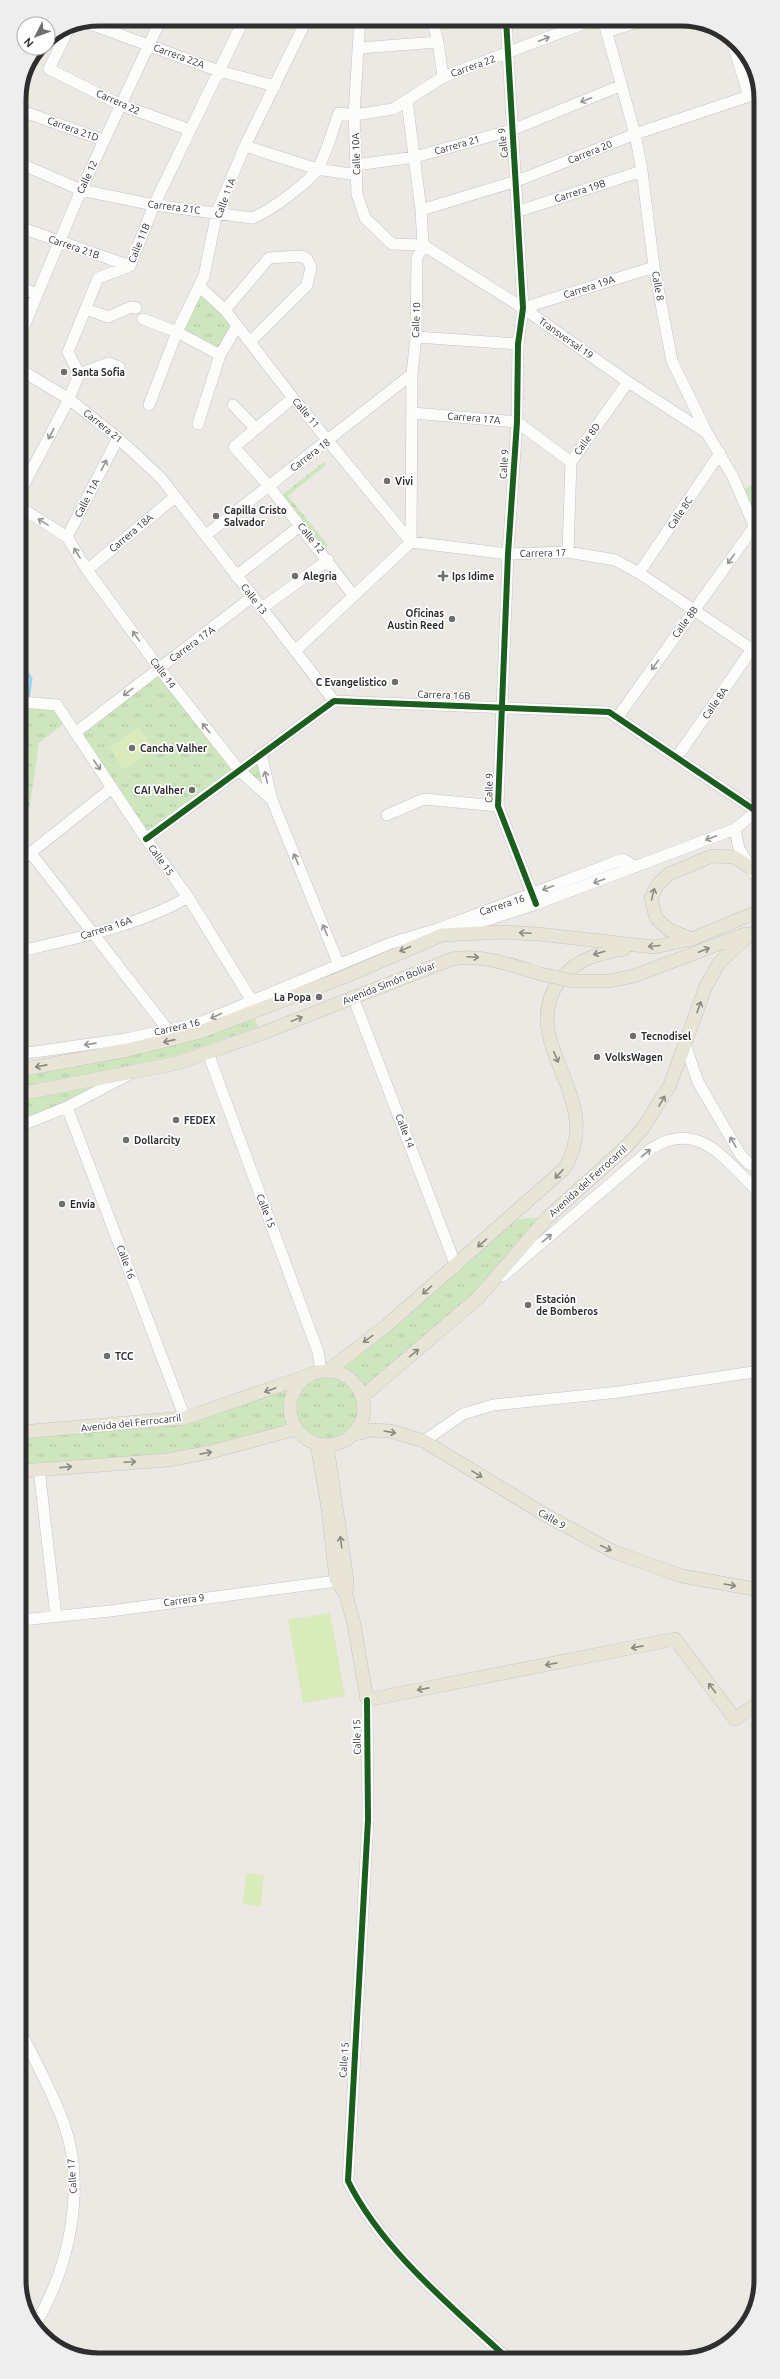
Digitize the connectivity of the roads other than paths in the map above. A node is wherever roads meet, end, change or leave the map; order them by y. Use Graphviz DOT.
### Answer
graph roads {
  1 [pos="97,26"];
  2 [pos="158,26"];
  3 [pos="241,26"];
  4 [pos="305,26"];
  5 [pos="360,26"];
  6 [pos="434,26"];
  7 [pos="506,26"];
  8 [pos="578,26"];
  9 [pos="605,26"];
  10 [pos="625,26"];
  11 [pos="606,32"];
  12 [pos="66,34"];
  13 [pos="438,42"];
  14 [pos="149,45"];
  15 [pos="359,48"];
  16 [pos="737,52"];
  17 [pos="508,53"];
  18 [pos="219,71"];
  19 [pos="443,77"];
  20 [pos="622,85"];
  21 [pos="275,86"];
  22 [pos="753,92"];
  23 [pos="754,94"];
  24 [pos="407,101"];
  25 [pos="121,105"];
  26 [pos="26,112"];
  27 [pos="354,115"];
  28 [pos="190,130"];
  29 [pos="512,130"];
  30 [pos="635,134"];
  31 [pos="104,140"];
  32 [pos="246,146"];
  33 [pos="415,157"];
  34 [pos="26,166"];
  35 [pos="317,169"];
  36 [pos="356,170"];
  37 [pos="642,171"];
  38 [pos="517,181"];
  39 [pos="81,190"];
  40 [pos="154,205"];
  41 [pos="421,210"];
  42 [pos="519,211"];
  43 [pos="217,212"];
  44 [pos="26,230"];
  45 [pos="58,242"];
  46 [pos="423,245"];
  47 [pos="130,266"];
  48 [pos="654,267"];
  49 [pos="199,286"];
  50 [pos="26,289"];
  51 [pos="36,294"];
  52 [pos="136,308"];
  53 [pos="523,308"];
  54 [pos="86,309"];
  55 [pos="225,310"];
  56 [pos="143,319"];
  57 [pos="26,320"];
  58 [pos="237,326"];
  59 [pos="177,332"];
  60 [pos="416,337"];
  61 [pos="250,342"];
  62 [pos="518,344"];
  63 [pos="220,355"];
  64 [pos="119,367"];
  65 [pos="26,373"];
  66 [pos="79,374"];
  67 [pos="412,374"];
  68 [pos="628,382"];
  69 [pos="293,398"];
  70 [pos="69,400"];
  71 [pos="149,405"];
  72 [pos="232,405"];
  73 [pos="413,413"];
  74 [pos="517,422"];
  75 [pos="198,424"];
  76 [pos="255,428"];
  77 [pos="707,433"];
  78 [pos="118,438"];
  79 [pos="329,441"];
  80 [pos="720,453"];
  81 [pos="571,462"];
  82 [pos="26,481"];
  83 [pos="269,486"];
  84 [pos="175,497"];
  85 [pos="26,511"];
  86 [pos="300,526"];
  87 [pos="754,528"];
  88 [pos="754,535"];
  89 [pos="206,536"];
  90 [pos="67,537"];
  91 [pos="411,542"];
  92 [pos="568,552"];
  93 [pos="508,554"];
  94 [pos="328,560"];
  95 [pos="88,570"];
  96 [pos="639,573"];
  97 [pos="236,576"];
  98 [pos="353,595"];
  99 [pos="252,597"];
  100 [pos="261,609"];
  101 [pos="694,611"];
  102 [pos="754,650"];
  103 [pos="294,651"];
  104 [pos="754,654"];
  105 [pos="159,668"];
  106 [pos="334,701"];
  107 [pos="26,703"];
  108 [pos="502,707"];
  109 [pos="617,718"];
  110 [pos="75,733"];
  111 [pos="261,754"];
  112 [pos="677,757"];
  113 [pos="230,759"];
  114 [pos="239,770"];
  115 [pos="223,782"];
  116 [pos="112,788"];
  117 [pos="272,800"];
  118 [pos="498,806"];
  119 [pos="754,807"];
  120 [pos="754,813"];
  121 [pos="387,815"];
  122 [pos="735,829"];
  123 [pos="146,839"];
  124 [pos="30,852"];
  125 [pos="26,856"];
  126 [pos="753,869"];
  127 [pos="188,897"];
  128 [pos="534,899"];
  129 [pos="754,913"];
  130 [pos="754,931"];
  131 [pos="440,932"];
  132 [pos="754,932"];
  133 [pos="93,934"];
  134 [pos="692,938"];
  135 [pos="637,947"];
  136 [pos="26,950"];
  137 [pos="339,965"];
  138 [pos="353,997"];
  139 [pos="255,1005"];
  140 [pos="168,1030"];
  141 [pos="685,1044"];
  142 [pos="26,1053"];
  143 [pos="208,1053"];
  144 [pos="26,1069"];
  145 [pos="133,1073"];
  146 [pos="26,1093"];
  147 [pos="67,1107"];
  148 [pos="26,1124"];
  149 [pos="754,1166"];
  150 [pos="754,1187"];
  151 [pos="456,1266"];
  152 [pos="478,1298"];
  153 [pos="325,1370"];
  154 [pos="754,1372"];
  155 [pos="306,1376"];
  156 [pos="363,1396"];
  157 [pos="185,1418"];
  158 [pos="296,1429"];
  159 [pos="26,1432"];
  160 [pos="355,1434"];
  161 [pos="424,1441"];
  162 [pos="322,1445"];
  163 [pos="39,1470"];
  164 [pos="26,1471"];
  165 [pos="342,1580"];
  166 [pos="754,1589"];
  167 [pos="56,1616"];
  168 [pos="26,1619"];
  169 [pos="367,1700"];
  170 [pos="754,1706"];
  171 [pos="26,2044"];
  172 [pos="38,2320"];
  173 [pos="502,2353"];
  1 -- 14 [label="street, Carrera 22A"];
  2 -- 14 [label="street, Calle 12"];
  3 -- 18 [label="street, Calle 11B"];
  4 -- 21 [label="street, Calle 11A"];
  5 -- 15 [label="street, Calle 10A"];
  6 -- 13 [label="street"];
  7 -- 17 [label="street, Calle 9"];
  17 -- 8 [label="street, Carrera 22, one-way"];
  9 -- 11 [label="street, Calle 8"];
  10 -- 11 [label="street"];
  11 -- 20 [label="street, Calle 8"];
  12 -- 25 [label="street, Carrera 22"];
  13 -- 15 [label="street"];
  13 -- 19 [label="street"];
  14 -- 18 [label="street, Carrera 22A"];
  14 -- 25 [label="street, Calle 12"];
  15 -- 27 [label="street, Calle 10A"];
  16 -- 22 [label="street"];
  17 -- 19 [label="street, Carrera 22"];
  17 -- 29 [label="street, Calle 9"];
  18 -- 21 [label="street, Carrera 22A"];
  18 -- 28 [label="street, Calle 11B"];
  19 -- 24 [label="street, Carrera 22"];
  20 -- 29 [label="street, Carrera 21, one-way"];
  20 -- 30 [label="street, Calle 8"];
  21 -- 32 [label="street, Calle 11A"];
  23 -- 30 [label="street, Carrera 20"];
  24 -- 27 [label="street, Carrera 22"];
  24 -- 33 [label="street, Calle 10"];
  25 -- 28 [label="street, Carrera 22"];
  25 -- 31 [label="street, Calle 12"];
  26 -- 31 [label="street, Carrera 21D"];
  27 -- 35 [label="street"];
  27 -- 36 [label="street, Calle 10A"];
  28 -- 40 [label="street, Calle 11B"];
  29 -- 33 [label="street, Carrera 21"];
  29 -- 38 [label="street, Calle 9"];
  30 -- 37 [label="street, Calle 8"];
  30 -- 38 [label="street, Carrera 20"];
  31 -- 39 [label="street, Calle 12"];
  32 -- 35 [label="street"];
  32 -- 43 [label="street, Calle 11A"];
  33 -- 36 [label="street, Carrera 21"];
  33 -- 41 [label="street, Calle 10"];
  34 -- 39 [label="street, Carrera 21C"];
  35 -- 36 [label="street"];
  35 -- 43 [label="street, Carrera 21C"];
  36 -- 46 [label="street, Calle 10A"];
  37 -- 42 [label="street, Carrera 19B"];
  37 -- 48 [label="street, Calle 8"];
  38 -- 41 [label="street, Carrera 20"];
  38 -- 42 [label="street, Calle 9"];
  39 -- 40 [label="street, Carrera 21C"];
  39 -- 45 [label="street, Calle 12"];
  40 -- 43 [label="street, Carrera 21C"];
  40 -- 47 [label="street, Calle 11B"];
  41 -- 46 [label="street, Calle 10"];
  42 -- 53 [label="street, Calle 9"];
  43 -- 49 [label="street, Calle 11A"];
  44 -- 45 [label="street, Carrera 21B"];
  45 -- 47 [label="street, Carrera 21B"];
  45 -- 51 [label="street, Calle 12"];
  46 -- 53 [label="street, Transversal 19"];
  46 -- 60 [label="street, Calle 10"];
  47 -- 54 [label="street, Calle 11B"];
  48 -- 53 [label="street, Carrera 19A"];
  48 -- 77 [label="street, Calle 8"];
  49 -- 55 [label="street, Calle 11"];
  49 -- 59 [label="street, Calle 11A"];
  50 -- 51 [label="street"];
  51 -- 57 [label="street, Calle 12"];
  52 -- 54 [label="street"];
  53 -- 62 [label="street, Calle 9"];
  53 -- 68 [label="street, Transversal 19"];
  54 -- 66 [label="street, Calle 11B"];
  55 -- 58 [label="street, Calle 11"];
  55 -- 61 [label="street"];
  56 -- 59 [label="street"];
  58 -- 61 [label="street, Calle 11"];
  58 -- 63 [label="street"];
  59 -- 63 [label="street"];
  59 -- 71 [label="street, Calle 11A"];
  60 -- 62 [label="street"];
  60 -- 67 [label="street, Calle 10"];
  61 -- 69 [label="street, Calle 11"];
  62 -- 74 [label="street, Calle 9"];
  63 -- 75 [label="street"];
  64 -- 66 [label="street"];
  65 -- 70 [label="street, Carrera 21"];
  66 -- 70 [label="street"];
  67 -- 73 [label="street, Calle 10"];
  67 -- 79 [label="street, Carrera 18"];
  68 -- 77 [label="street, Transversal 19"];
  68 -- 81 [label="street, Calle 8D"];
  69 -- 76 [label="street"];
  69 -- 79 [label="street, Calle 11"];
  70 -- 78 [label="street, Carrera 21"];
  70 -- 82 [label="street, one-way"];
  72 -- 76 [label="street"];
  73 -- 74 [label="street, Carrera 17A"];
  73 -- 91 [label="street, Calle 10"];
  74 -- 81 [label="street"];
  74 -- 93 [label="street, Calle 9"];
  76 -- 83 [label="street, Calle 12"];
  77 -- 80 [label="street, Calle 8"];
  78 -- 84 [label="street, Carrera 21"];
  90 -- 78 [label="street, Calle 11A, one-way"];
  79 -- 83 [label="street, Carrera 18"];
  79 -- 91 [label="street, Calle 11"];
  80 -- 87 [label="street, Calle 8"];
  80 -- 96 [label="street, Calle 8C"];
  81 -- 92 [label="street, Calle 8D"];
  83 -- 86 [label="street, Calle 12"];
  83 -- 89 [label="street, Carrera 18"];
  84 -- 89 [label="street, Calle 13"];
  84 -- 95 [label="street, Carrera 18A"];
  90 -- 85 [label="street, one-way"];
  86 -- 94 [label="street, Calle 12"];
  86 -- 97 [label="street"];
  88 -- 101 [label="street, Calle 8B, one-way"];
  89 -- 97 [label="street, Calle 13"];
  95 -- 90 [label="street, Calle 14, one-way"];
  91 -- 93 [label="street, Carrera 17"];
  91 -- 98 [label="street"];
  92 -- 93 [label="street, Carrera 17"];
  92 -- 96 [label="street, Carrera 17"];
  93 -- 108 [label="street, Calle 9"];
  94 -- 98 [label="street, Calle 12"];
  94 -- 100 [label="street"];
  105 -- 95 [label="street, Calle 14, one-way"];
  96 -- 101 [label="street, Carrera 17"];
  97 -- 99 [label="street, Calle 13"];
  98 -- 103 [label="street"];
  99 -- 100 [label="street, Calle 13"];
  99 -- 105 [label="street, Carrera 17A"];
  100 -- 103 [label="street, Calle 13"];
  101 -- 102 [label="street, Carrera 17"];
  101 -- 109 [label="street, Calle 8B, one-way"];
  103 -- 106 [label="street, Calle 13"];
  104 -- 112 [label="street, Calle 8A"];
  105 -- 110 [label="street, Carrera 17A, one-way"];
  113 -- 105 [label="street, Calle 14, one-way"];
  106 -- 108 [label="street, Carrera 16B"];
  106 -- 111 [label="street"];
  107 -- 110 [label="street, Calle 15"];
  108 -- 109 [label="street, Carrera 16B"];
  108 -- 118 [label="street, Calle 9"];
  109 -- 112 [label="street, Carrera 16B"];
  110 -- 116 [label="street, Calle 15, one-way"];
  111 -- 114 [label="street"];
  117 -- 111 [label="street, Calle 14, one-way"];
  112 -- 119 [label="street, Carrera 16B"];
  113 -- 114 [label="street, Calle 14"];
  113 -- 115 [label="street"];
  114 -- 115 [label="street"];
  114 -- 117 [label="street, Calle 14"];
  115 -- 123 [label="street"];
  116 -- 123 [label="street, Calle 15"];
  116 -- 124 [label="street"];
  137 -- 117 [label="street, Calle 14, one-way"];
  118 -- 121 [label="street"];
  118 -- 128 [label="street, Calle 9"];
  120 -- 122 [label="street, Carrera 16"];
  122 -- 126 [label="street"];
  122 -- 128 [label="street, Carrera 16, one-way"];
  123 -- 127 [label="street, Calle 15"];
  124 -- 125 [label="street"];
  124 -- 133 [label="street"];
  134 -- 126 [label="main road, one-way"];
  127 -- 133 [label="street, Carrera 16A"];
  127 -- 139 [label="street, Calle 15"];
  128 -- 131 [label="street, Carrera 16"];
  129 -- 134 [label="main road"];
  138 -- 130 [label="main road, Avenida Simón Bolívar, one-way, bridge"];
  135 -- 131 [label="main road, one-way"];
  131 -- 137 [label="street, Carrera 16"];
  131 -- 139 [label="main road, one-way"];
  141 -- 132 [label="main road, Avenida del Ferrocarril, one-way"];
  133 -- 136 [label="street, Carrera 16A"];
  133 -- 140 [label="street"];
  134 -- 135 [label="main road, one-way"];
  135 -- 151 [label="main road, one-way"];
  137 -- 139 [label="street, Carrera 16"];
  143 -- 138 [label="main road, Avenida Simón Bolívar, one-way"];
  138 -- 151 [label="street, Calle 14"];
  139 -- 140 [label="street, Carrera 16, one-way"];
  139 -- 144 [label="main road, one-way"];
  140 -- 142 [label="street, Carrera 16, one-way"];
  149 -- 141 [label="street, one-way"];
  152 -- 141 [label="main road, Avenida del Ferrocarril, one-way"];
  143 -- 145 [label="main road, Avenida Simón Bolívar"];
  143 -- 153 [label="street, Calle 15"];
  145 -- 146 [label="main road, Avenida Simón Bolívar"];
  145 -- 147 [label="street"];
  147 -- 148 [label="street"];
  147 -- 157 [label="street, Calle 16"];
  152 -- 150 [label="street, one-way"];
  151 -- 153 [label="main road, one-way"];
  156 -- 152 [label="main road, Avenida del Ferrocarril, one-way"];
  153 -- 155 [label="main road"];
  153 -- 156 [label="main road"];
  154 -- 161 [label="street"];
  155 -- 157 [label="main road, Avenida del Ferrocarril, one-way"];
  155 -- 158 [label="main road"];
  156 -- 160 [label="main road"];
  157 -- 159 [label="main road, Avenida del Ferrocarril"];
  158 -- 162 [label="main road"];
  163 -- 158 [label="main road, one-way"];
  160 -- 161 [label="main road, Calle 9, one-way"];
  160 -- 162 [label="main road"];
  161 -- 166 [label="main road, Calle 9, one-way"];
  162 -- 165 [label="main road, Calle 15"];
  163 -- 164 [label="main road"];
  163 -- 167 [label="street"];
  165 -- 167 [label="street, Carrera 9"];
  165 -- 169 [label="main road, Calle 15"];
  167 -- 168 [label="street, Carrera 9"];
  170 -- 169 [label="main road, one-way"];
  169 -- 173 [label="street, Calle 15"];
  171 -- 172 [label="street, Calle 17"];
}
